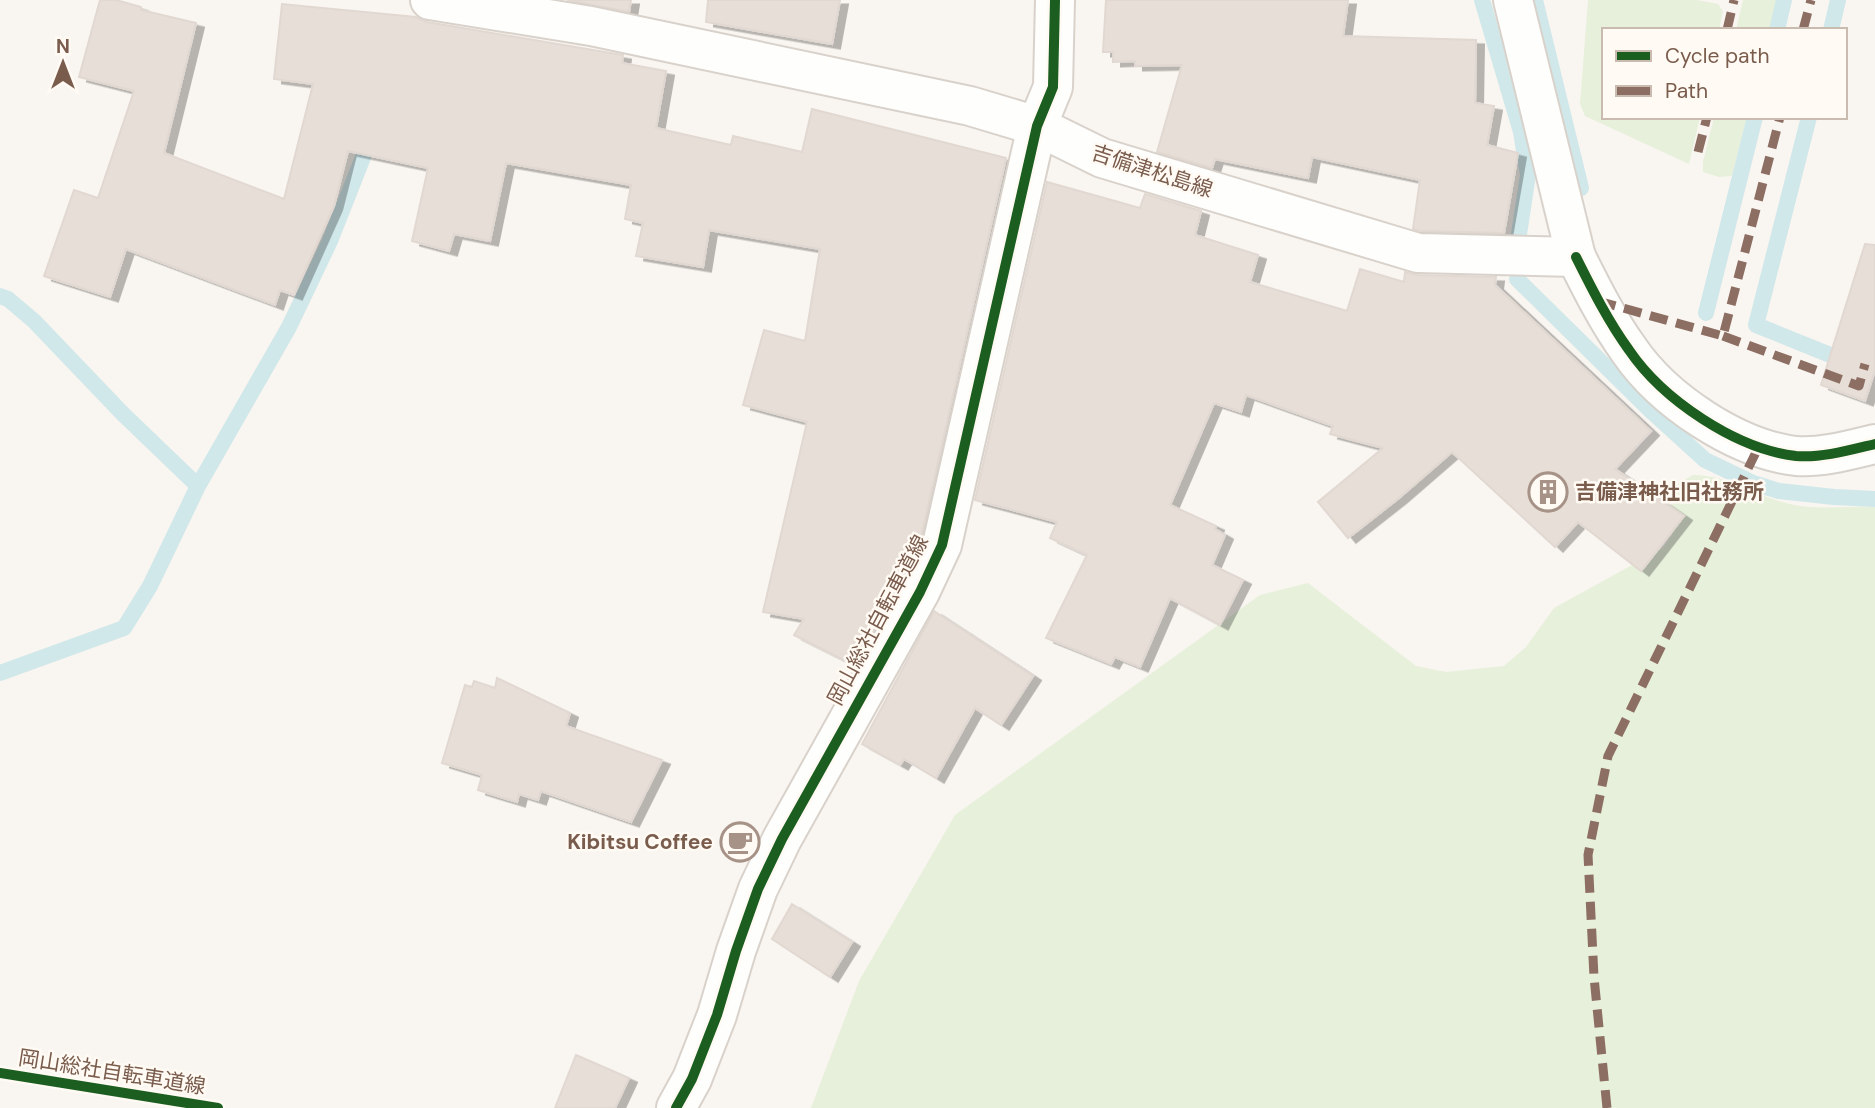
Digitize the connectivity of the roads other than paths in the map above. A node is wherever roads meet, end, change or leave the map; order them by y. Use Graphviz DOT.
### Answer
graph roads {
  1 [pos="430,0"];
  2 [pos="1055,0"];
  3 [pos="1513,0"];
  4 [pos="1037,125"];
  5 [pos="1576,257"];
  6 [pos="1875,444"];
  7 [pos="676,1108"];
  1 -- 4 [label="main road, 吉備津松島線"];
  2 -- 4 [label="main road, 岡山総社自転車道線"];
  3 -- 5 [label="main road"];
  4 -- 5 [label="main road, 吉備津松島線"];
  4 -- 7 [label="main road, 岡山総社自転車道線"];
  5 -- 6 [label="main road"];
}
